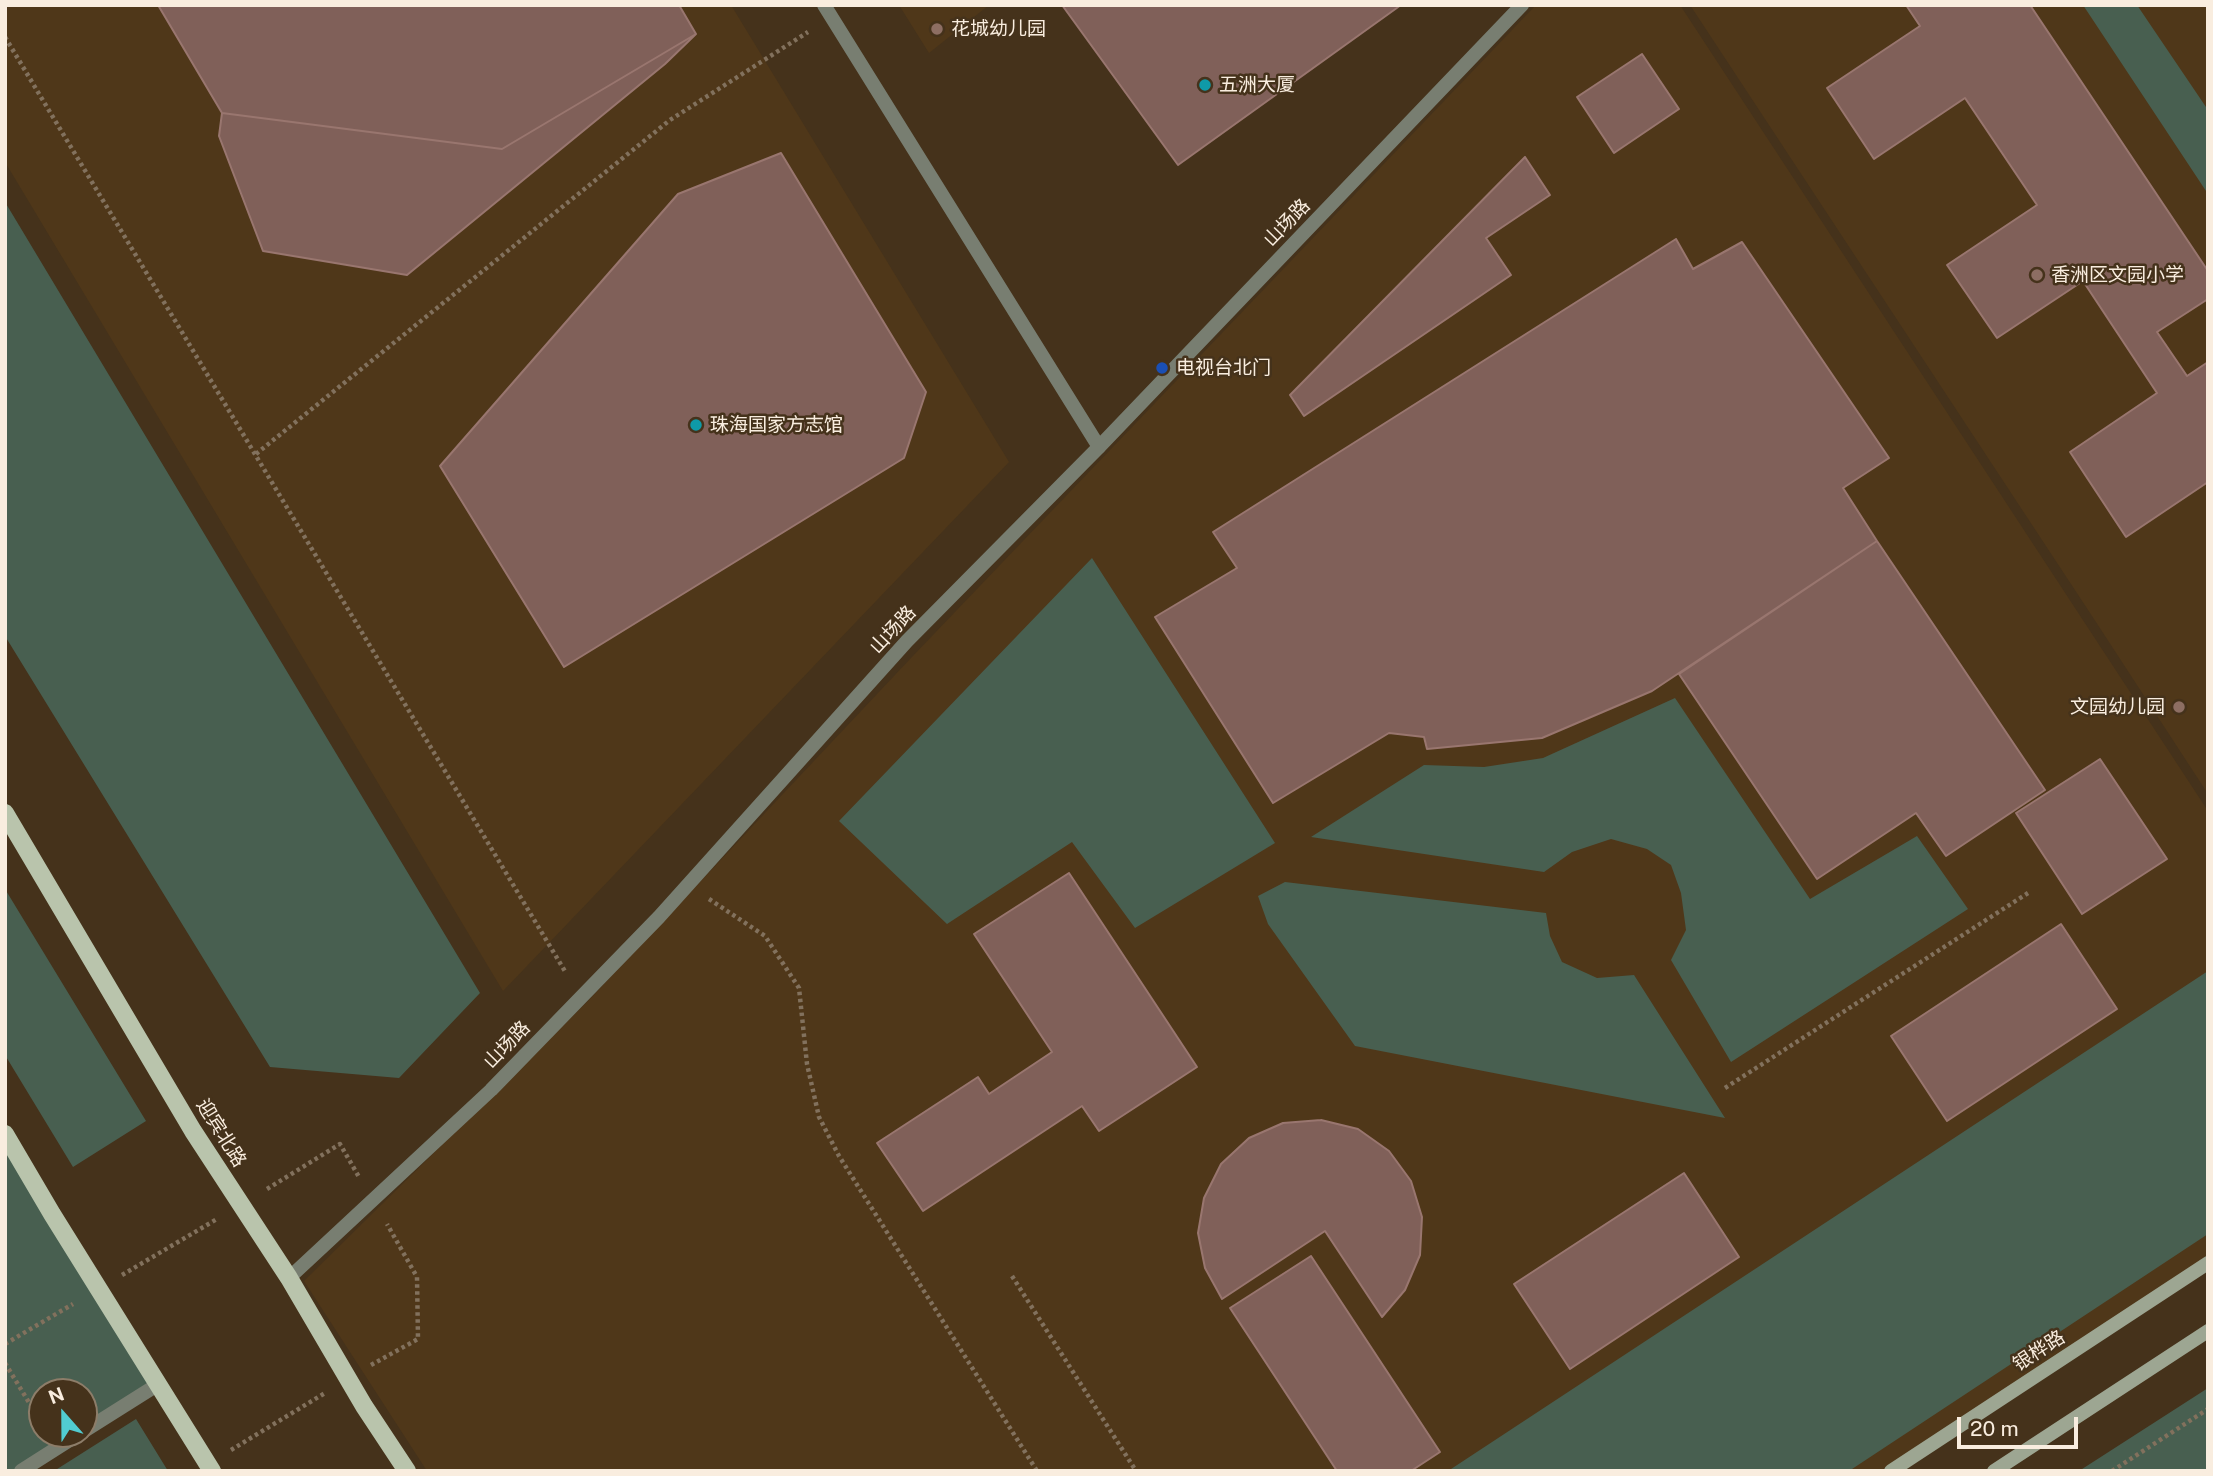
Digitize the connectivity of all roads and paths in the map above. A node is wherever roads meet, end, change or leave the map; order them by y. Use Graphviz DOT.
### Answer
graph roads {
  1 [pos="1522,5"];
  2 [pos="828,11"];
  3 [pos="5,37"];
  4 [pos="1100,447"];
  5 [pos="256,454"];
  6 [pos="5,813"];
  7 [pos="688,885"];
  8 [pos="2028,893"];
  9 [pos="580,997"];
  10 [pos="1725,1088"];
  11 [pos="5,1134"];
  12 [pos="2208,1263"];
  13 [pos="1012,1276"];
  14 [pos="289,1278"];
  15 [pos="2208,1331"];
  16 [pos="5,1363"];
  17 [pos="157,1385"];
  18 [pos="28,1401"];
  19 [pos="2208,1409"];
  20 [pos="98,1422"];
  21 [pos="57,1448"];
  22 [pos="21,1471"];
  23 [pos="212,1471"];
  24 [pos="407,1471"];
  25 [pos="1037,1471"];
  26 [pos="1136,1471"];
  27 [pos="1891,1471"];
  28 [pos="1994,1471"];
  29 [pos="2112,1471"];
  1 -- 4 [label="street, 山场路"];
  2 -- 4 [label="street"];
  2 -- 5 [label="path"];
  3 -- 5 [label="path"];
  4 -- 7 [label="street, 山场路"];
  5 -- 9 [label="path"];
  6 -- 14 [label="main road, 迎宾北路"];
  7 -- 9 [label="street, 山场路"];
  7 -- 25 [label="path"];
  8 -- 10 [label="path"];
  9 -- 14 [label="street, 山场路"];
  11 -- 17 [label="main road"];
  12 -- 27 [label="main road, 银桦路"];
  13 -- 26 [label="path"];
  14 -- 24 [label="main road, 迎宾北路"];
  15 -- 28 [label="main road"];
  16 -- 18 [label="path"];
  17 -- 20 [label="street"];
  17 -- 23 [label="main road"];
  19 -- 29 [label="path"];
  21 -- 22 [label="street"];
}
